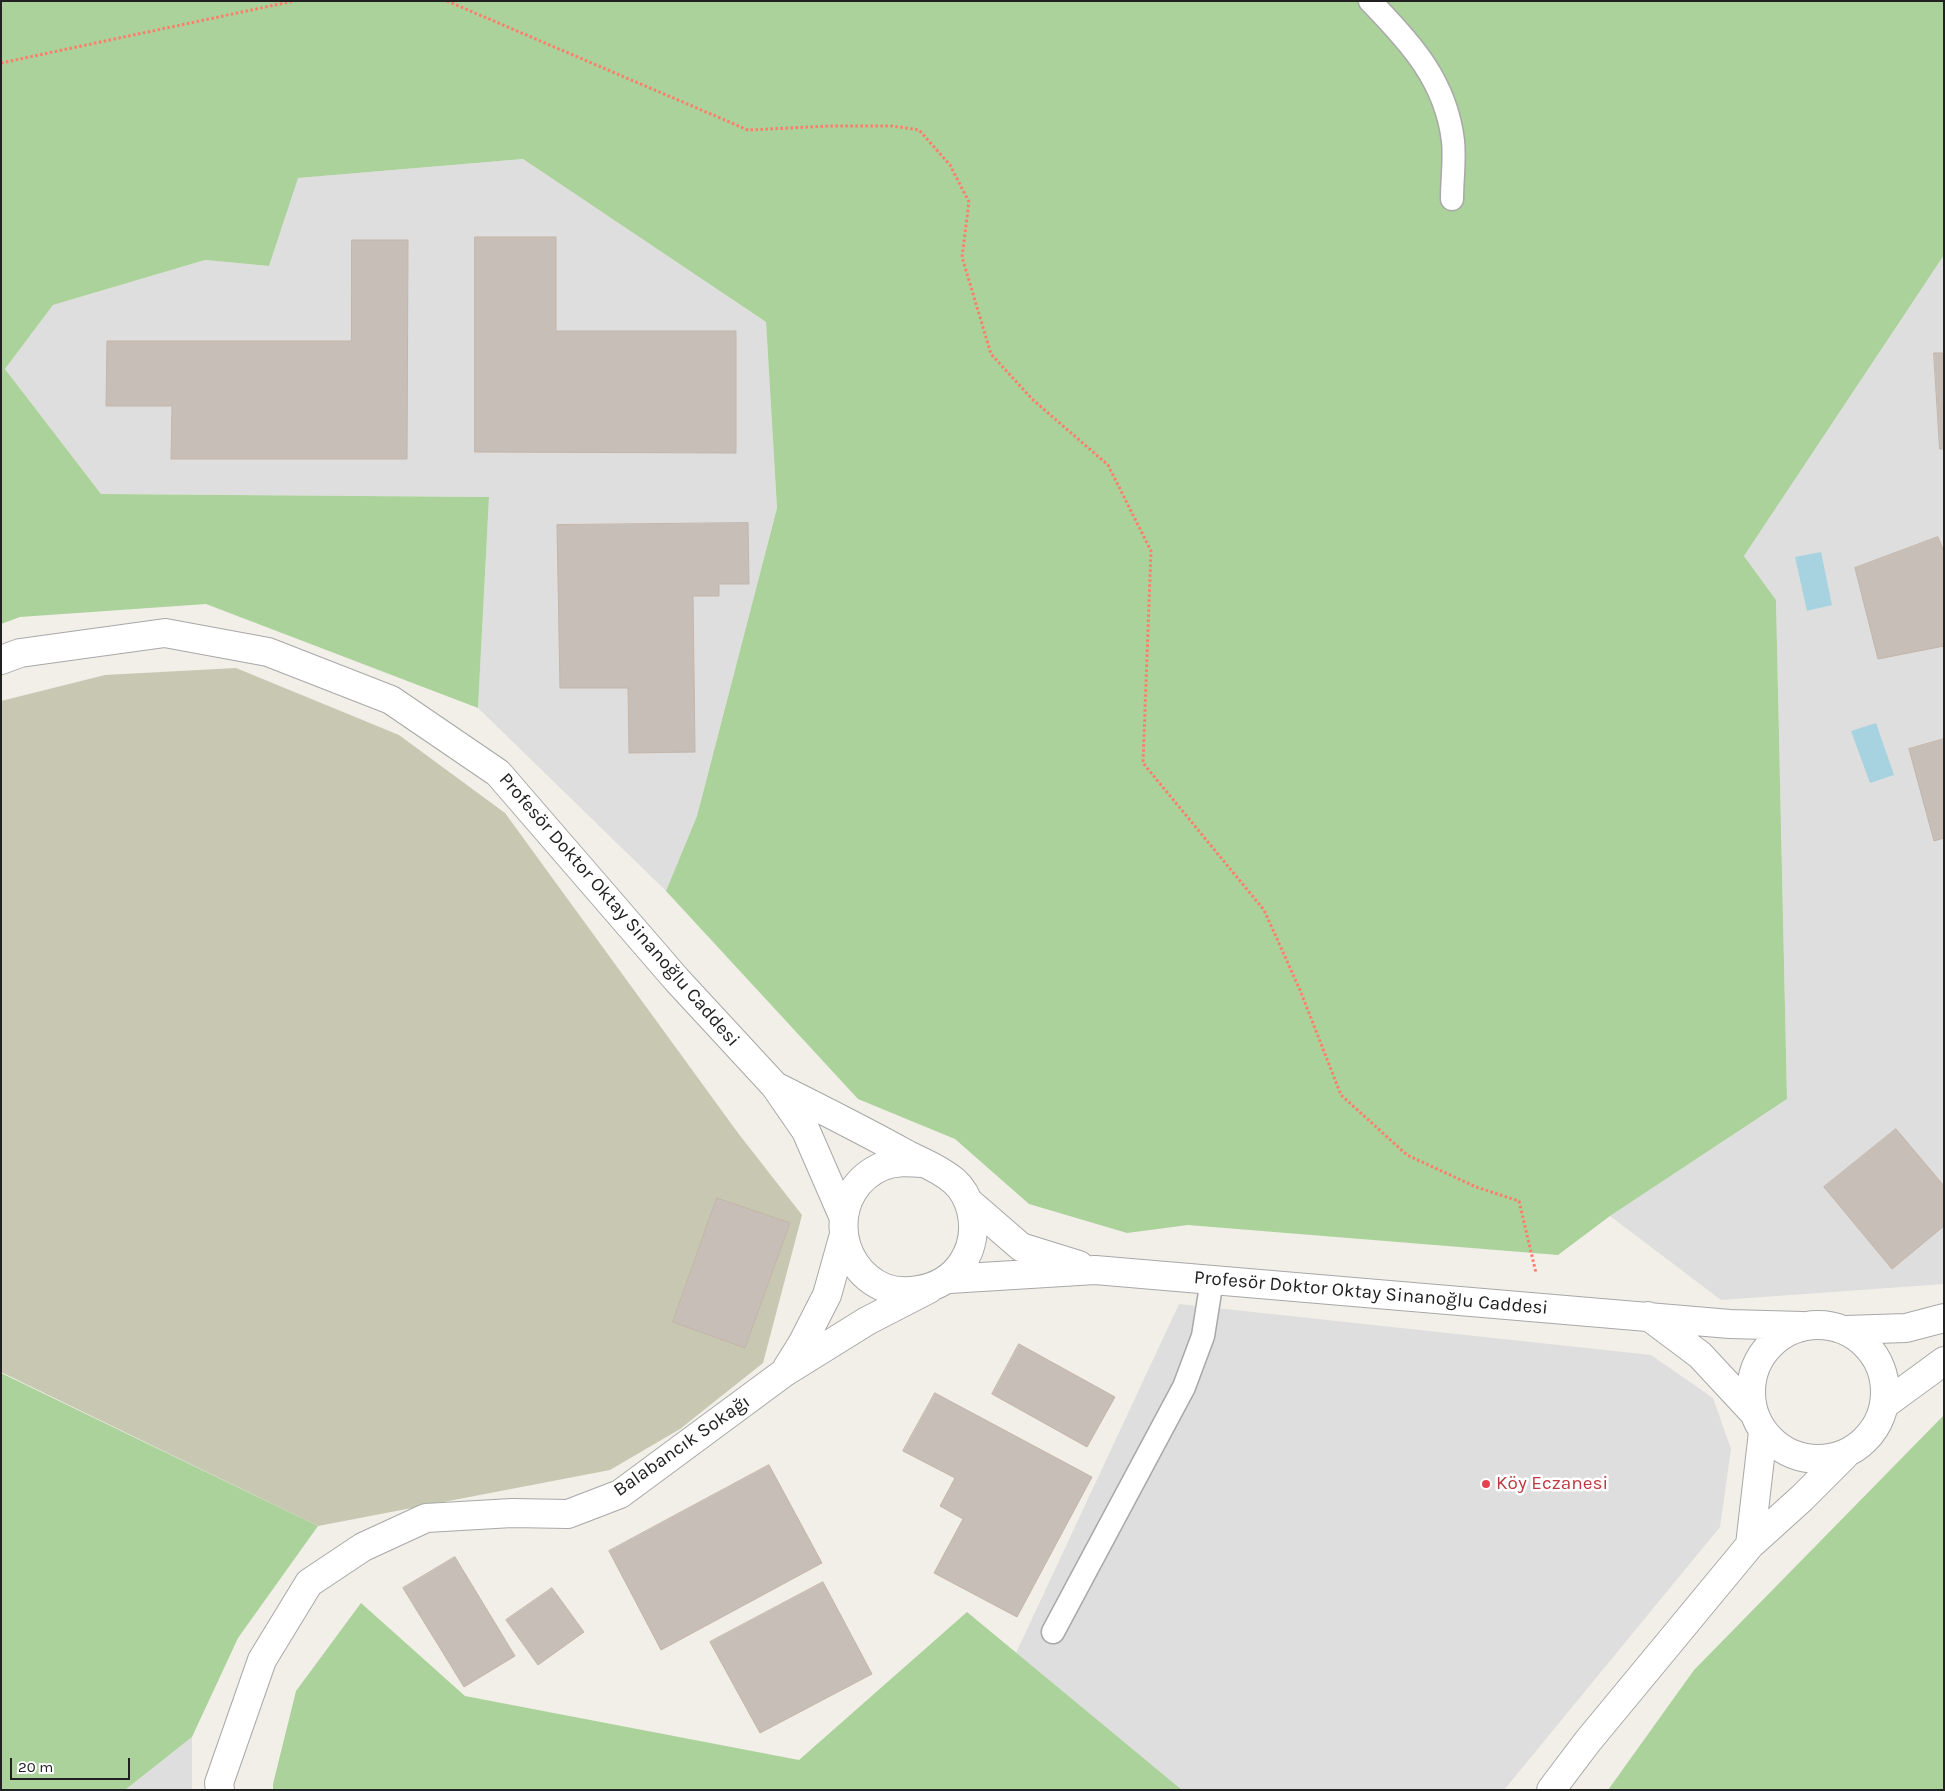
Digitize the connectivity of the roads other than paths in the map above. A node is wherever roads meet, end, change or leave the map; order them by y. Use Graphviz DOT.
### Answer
graph roads {
  1 [pos="1370,1"];
  2 [pos="1452,199"];
  3 [pos="1,660"];
  4 [pos="775,1086"];
  5 [pos="924,1163"];
  6 [pos="969,1202"];
  7 [pos="843,1227"];
  8 [pos="1095,1270"];
  9 [pos="1212,1280"];
  10 [pos="939,1284"];
  11 [pos="1648,1316"];
  12 [pos="1944,1318"];
  13 [pos="1802,1326"];
  14 [pos="1846,1330"];
  15 [pos="1944,1361"];
  16 [pos="785,1372"];
  17 [pos="1884,1405"];
  18 [pos="1758,1422"];
  19 [pos="1845,1455"];
  20 [pos="1750,1545"];
  21 [pos="1053,1632"];
  22 [pos="220,1790"];
  23 [pos="1551,1790"];
  1 -- 2 [label="lane"];
  3 -- 4 [label="street, Profesör Doktor Oktay Sinanoğlu Caddesi"];
  4 -- 5 [label="street, Profesör Doktor Oktay Sinanoğlu Caddesi"];
  4 -- 7 [label="street, Profesör Doktor Oktay Sinanoğlu Caddesi"];
  5 -- 6 [label="street"];
  5 -- 7 [label="street"];
  6 -- 8 [label="street, Profesör Doktor Oktay Sinanoğlu Caddesi"];
  6 -- 10 [label="street"];
  7 -- 10 [label="street"];
  7 -- 16 [label="street, Balabancık Sokağı"];
  8 -- 9 [label="street, Profesör Doktor Oktay Sinanoğlu Caddesi"];
  8 -- 10 [label="street, Profesör Doktor Oktay Sinanoğlu Caddesi"];
  9 -- 11 [label="street, Profesör Doktor Oktay Sinanoğlu Caddesi"];
  9 -- 21 [label="lane"];
  10 -- 16 [label="street, Balabancık Sokağı"];
  11 -- 13 [label="street, Profesör Doktor Oktay Sinanoğlu Caddesi"];
  11 -- 18 [label="street"];
  12 -- 14 [label="street"];
  13 -- 14 [label="street"];
  13 -- 18 [label="street"];
  14 -- 17 [label="street"];
  15 -- 17 [label="street"];
  16 -- 22 [label="street, Balabancık Sokağı"];
  17 -- 19 [label="street"];
  18 -- 19 [label="street"];
  18 -- 20 [label="street"];
  19 -- 20 [label="street"];
  20 -- 23 [label="street"];
}
